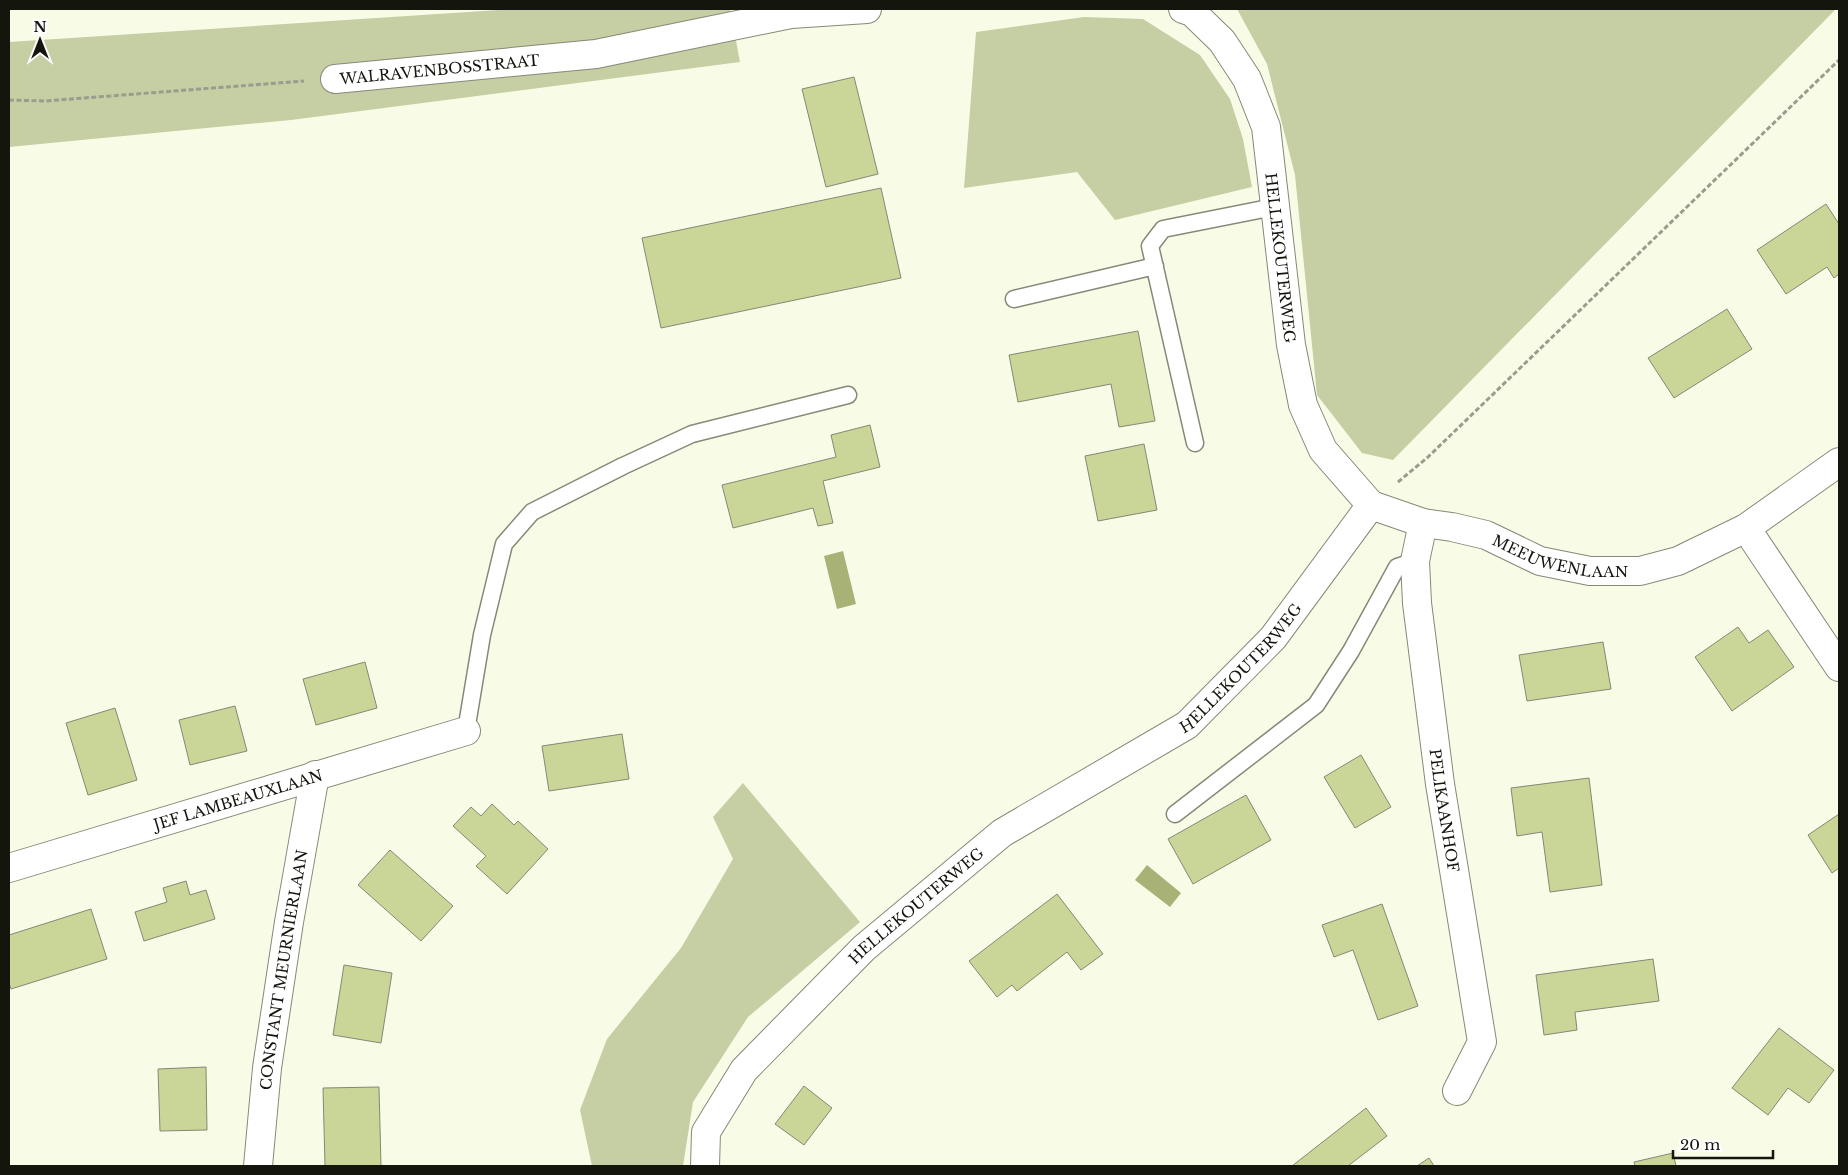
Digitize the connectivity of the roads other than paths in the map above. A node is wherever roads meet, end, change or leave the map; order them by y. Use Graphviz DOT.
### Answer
graph roads {
  1 [pos="867,9"];
  2 [pos="1189,10"];
  3 [pos="335,79"];
  4 [pos="1274,207"];
  5 [pos="1155,266"];
  6 [pos="1014,300"];
  7 [pos="848,395"];
  8 [pos="1195,443"];
  9 [pos="1839,462"];
  10 [pos="1371,505"];
  11 [pos="1423,523"];
  12 [pos="1746,528"];
  13 [pos="1415,560"];
  14 [pos="1839,667"];
  15 [pos="466,731"];
  16 [pos="315,775"];
  17 [pos="1175,814"];
  18 [pos="9,868"];
  19 [pos="1457,1091"];
  20 [pos="258,1166"];
  21 [pos="705,1166"];
  1 -- 3 [label="street, WALRAVENBOSSTRAAT"];
  2 -- 4 [label="street, HELLEKOUTERWEG"];
  4 -- 5 [label="lane"];
  4 -- 10 [label="street, HELLEKOUTERWEG"];
  5 -- 6 [label="lane"];
  5 -- 8 [label="lane"];
  7 -- 15 [label="lane"];
  9 -- 12 [label="street, MEEUWENLAAN"];
  10 -- 11 [label="street, MEEUWENLAAN"];
  10 -- 21 [label="street, HELLEKOUTERWEG"];
  11 -- 12 [label="street, MEEUWENLAAN"];
  11 -- 13 [label="street, PELIKAANHOF"];
  12 -- 14 [label="street"];
  13 -- 17 [label="lane"];
  13 -- 19 [label="street, PELIKAANHOF"];
  15 -- 16 [label="street, JEF LAMBEAUXLAAN"];
  16 -- 18 [label="street, JEF LAMBEAUXLAAN"];
  16 -- 20 [label="street, CONSTANT MEURNIERLAAN"];
}
